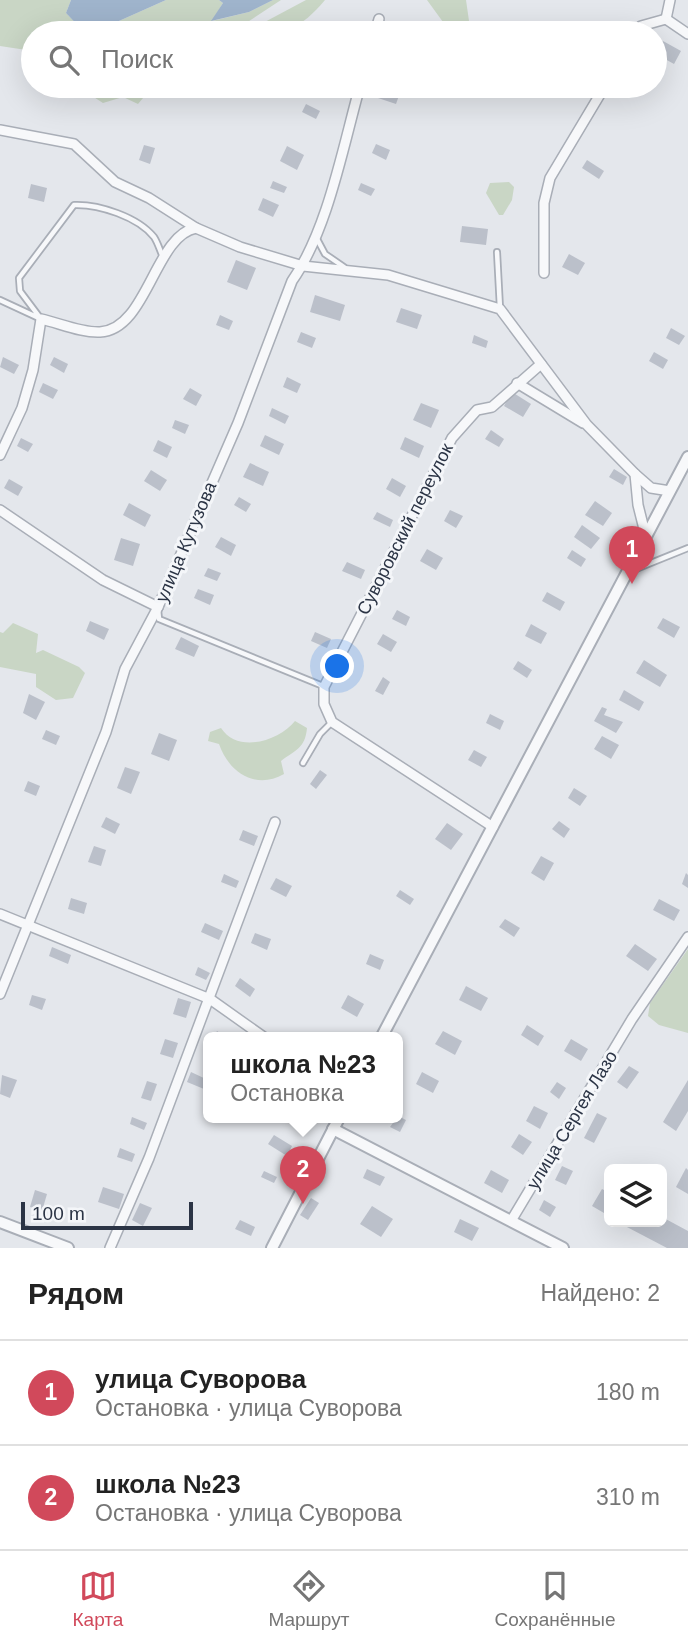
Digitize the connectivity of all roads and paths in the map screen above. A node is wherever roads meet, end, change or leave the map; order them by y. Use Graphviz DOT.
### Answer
graph roads {
  1 [pos="666,2"];
  2 [pos="666,19"];
  3 [pos="659,21"];
  4 [pos="688,34"];
  5 [pos="357,98"];
  6 [pos="598,98"];
  7 [pos="0,130"];
  8 [pos="196,228"];
  9 [pos="315,235"];
  10 [pos="497,251"];
  11 [pos="164,259"];
  12 [pos="303,266"];
  13 [pos="348,270"];
  14 [pos="544,273"];
  15 [pos="0,300"];
  16 [pos="500,309"];
  17 [pos="41,319"];
  18 [pos="541,364"];
  19 [pos="517,383"];
  20 [pos="587,425"];
  21 [pos="0,455"];
  22 [pos="688,457"];
  23 [pos="635,474"];
  24 [pos="670,491"];
  25 [pos="0,510"];
  26 [pos="646,537"];
  27 [pos="688,548"];
  28 [pos="628,572"];
  29 [pos="158,607"];
  30 [pos="324,687"];
  31 [pos="332,722"];
  32 [pos="303,763"];
  33 [pos="275,822"];
  34 [pos="493,827"];
  35 [pos="0,914"];
  36 [pos="27,927"];
  37 [pos="688,937"];
  38 [pos="0,994"];
  39 [pos="210,999"];
  40 [pos="257,1032"];
  41 [pos="384,1032"];
  42 [pos="336,1124"];
  43 [pos="511,1221"];
  44 [pos="0,1222"];
  45 [pos="68,1248"];
  46 [pos="110,1248"];
  47 [pos="272,1248"];
  48 [pos="563,1248"];
  1 -- 2 [label="street"];
  2 -- 3 [label="street"];
  2 -- 4 [label="street"];
  5 -- 9 [label="street, улица Кутузова"];
  6 -- 14 [label="street"];
  7 -- 8 [label="street"];
  8 -- 11 [label="street"];
  8 -- 12 [label="street"];
  9 -- 12 [label="street, улица Кутузова"];
  9 -- 13 [label="lane"];
  10 -- 16 [label="lane"];
  11 -- 17 [label="street"];
  11 -- 17 [label="lane"];
  12 -- 13 [label="street"];
  12 -- 29 [label="street, улица Кутузова"];
  13 -- 16 [label="street"];
  15 -- 17 [label="lane"];
  16 -- 18 [label="street"];
  17 -- 21 [label="street"];
  18 -- 19 [label="street, Суворовский переулок"];
  18 -- 20 [label="street"];
  19 -- 20 [label="street"];
  19 -- 30 [label="street, Суворовский переулок"];
  20 -- 23 [label="street"];
  22 -- 24 [label="street"];
  23 -- 24 [label="street"];
  23 -- 26 [label="street"];
  24 -- 26 [label="street"];
  25 -- 29 [label="street"];
  26 -- 28 [label="street"];
  27 -- 28 [label="lane"];
  28 -- 34 [label="street"];
  29 -- 30 [label="lane"];
  29 -- 36 [label="street, улица Кутузова"];
  30 -- 31 [label="street"];
  31 -- 32 [label="lane"];
  31 -- 34 [label="street"];
  33 -- 39 [label="street"];
  34 -- 41 [label="street"];
  35 -- 36 [label="street"];
  36 -- 38 [label="street, улица Кутузова"];
  36 -- 39 [label="street"];
  37 -- 43 [label="street, улица Сергея Лазо"];
  39 -- 40 [label="street"];
  39 -- 46 [label="street"];
  42 -- 43 [label="street"];
  42 -- 47 [label="street"];
  43 -- 48 [label="street"];
  44 -- 45 [label="street"];
}
